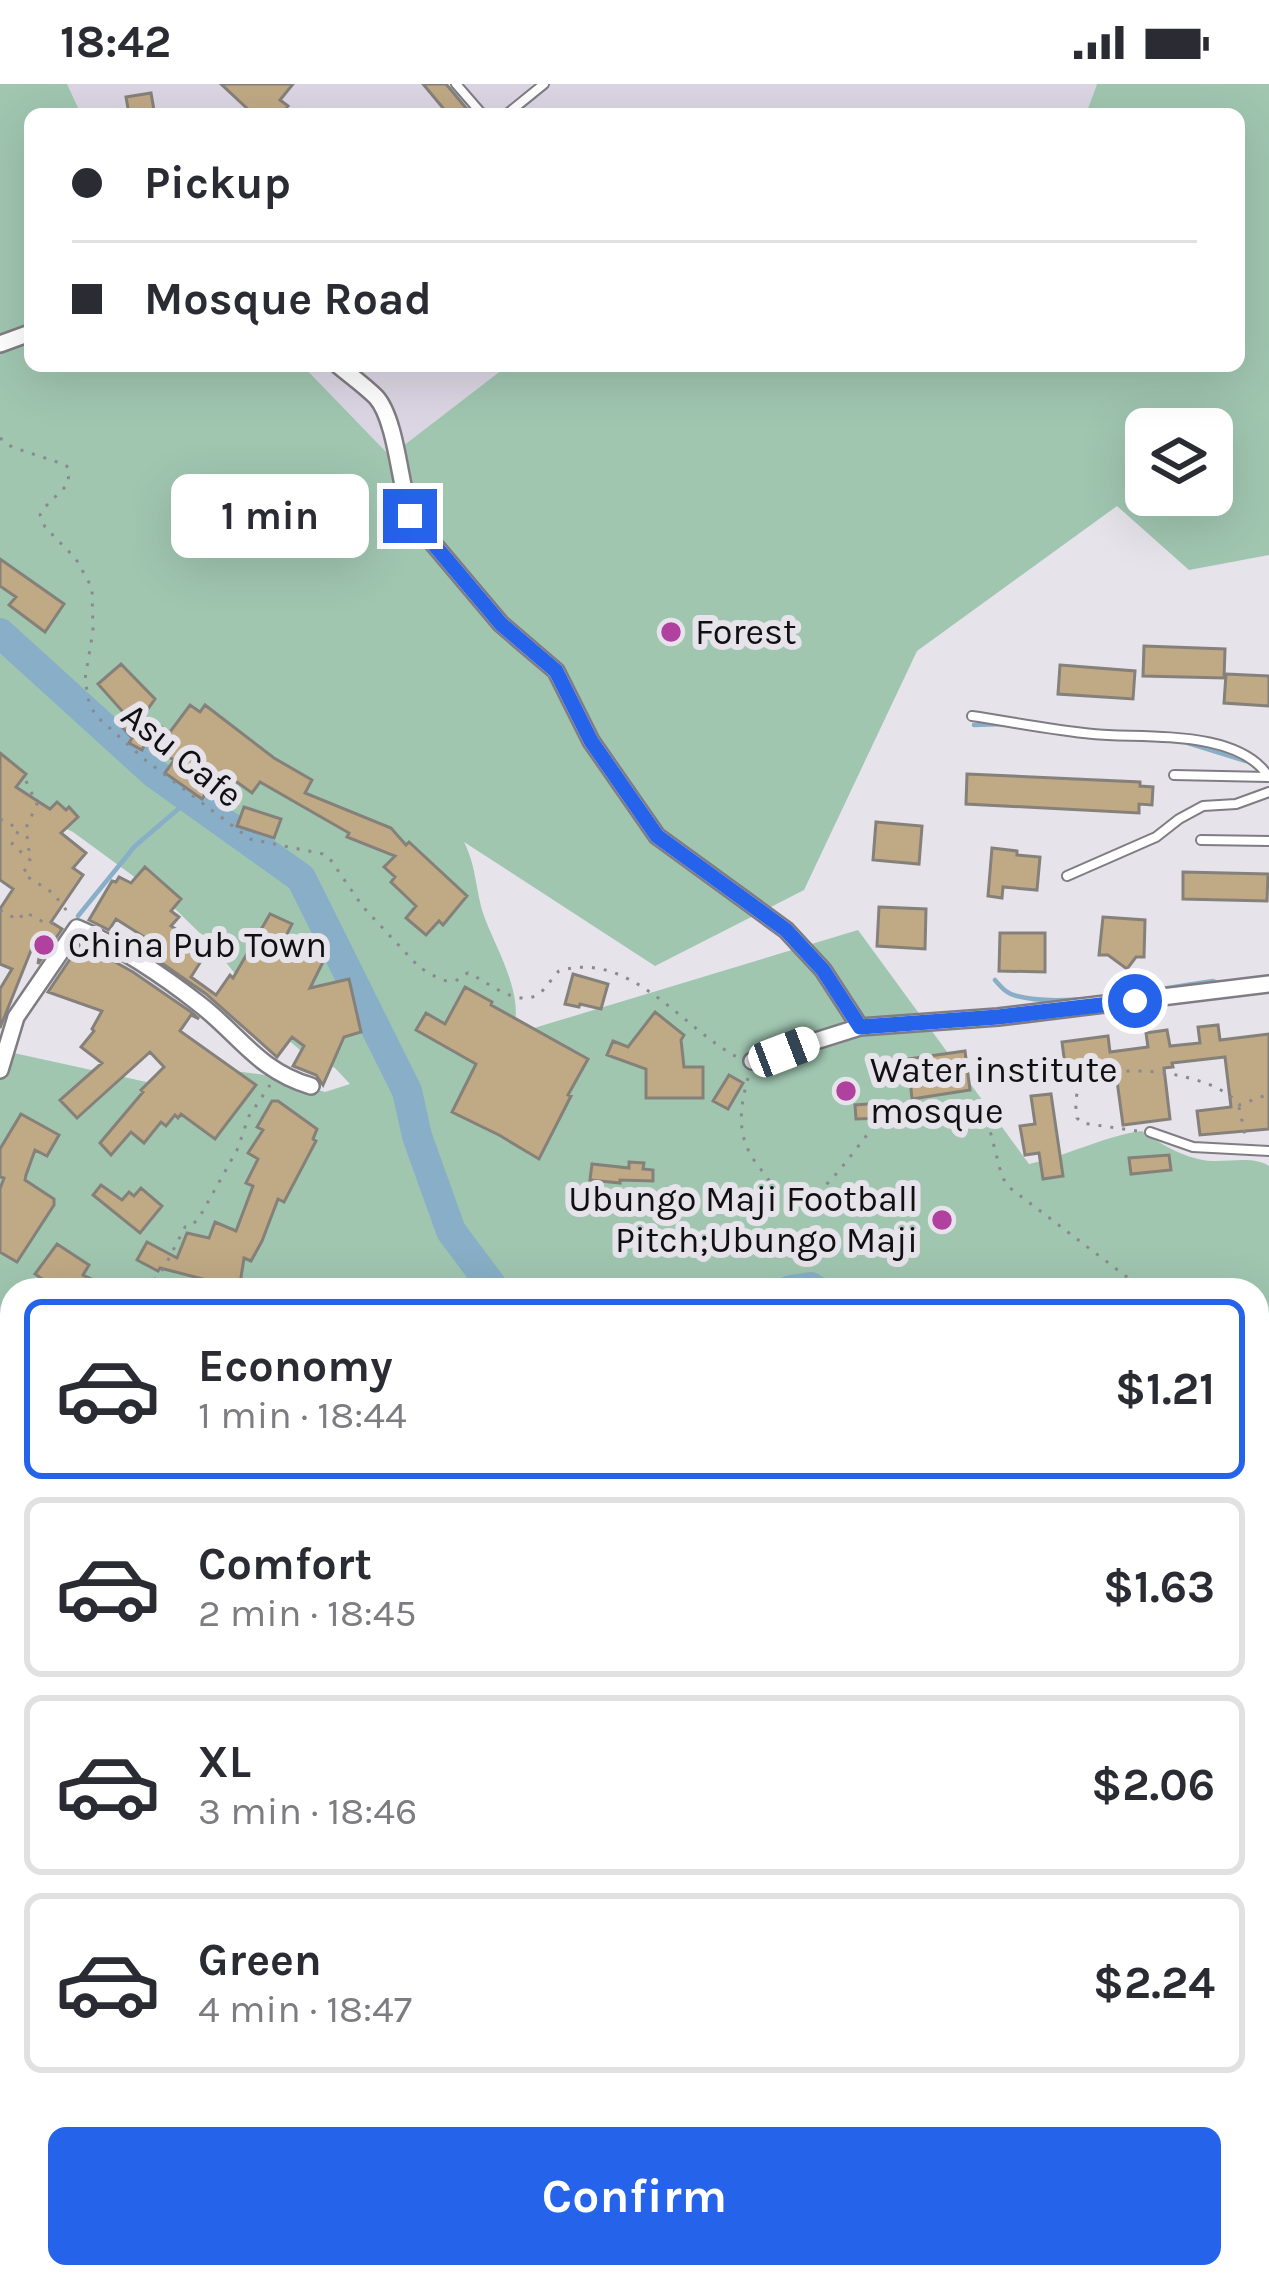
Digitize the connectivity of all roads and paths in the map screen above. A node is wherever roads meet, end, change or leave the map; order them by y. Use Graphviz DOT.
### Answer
graph roads {
  1 [pos="456,84"];
  2 [pos="544,84"];
  3 [pos="477,108"];
  4 [pos="514,108"];
  5 [pos="346,372"];
  6 [pos="0,439"];
  7 [pos="972,716"];
  8 [pos="1174,775"];
  9 [pos="1269,777"];
  10 [pos="26,781"];
  11 [pos="1269,792"];
  12 [pos="0,819"];
  13 [pos="1202,840"];
  14 [pos="1269,841"];
  15 [pos="30,860"];
  16 [pos="1067,876"];
  17 [pos="0,910"];
  18 [pos="77,928"];
  19 [pos="1269,984"];
  20 [pos="860,1027"];
  21 [pos="734,1056"];
  22 [pos="752,1061"];
  23 [pos="0,1070"];
  24 [pos="275,1072"];
  25 [pos="310,1086"];
  26 [pos="1269,1094"];
  27 [pos="1239,1105"];
  28 [pos="1150,1132"];
  29 [pos="1246,1141"];
  30 [pos="1269,1151"];
  31 [pos="156,1278"];
  32 [pos="1129,1278"];
  1 -- 3 [label="lane"];
  2 -- 4 [label="lane"];
  5 -- 20 [label="street"];
  6 -- 21 [label="path, Asu Cafe"];
  7 -- 9 [label="lane"];
  8 -- 9 [label="lane"];
  10 -- 15 [label="path"];
  11 -- 16 [label="lane"];
  12 -- 15 [label="path"];
  13 -- 14 [label="lane"];
  15 -- 18 [label="path"];
  17 -- 18 [label="path"];
  18 -- 23 [label="street"];
  18 -- 24 [label="street"];
  19 -- 20 [label="street"];
  20 -- 22 [label="street"];
  22 -- 32 [label="path"];
  24 -- 25 [label="street"];
  24 -- 31 [label="path"];
  26 -- 27 [label="path"];
  27 -- 28 [label="path"];
  27 -- 29 [label="path"];
  28 -- 30 [label="lane"];
}
